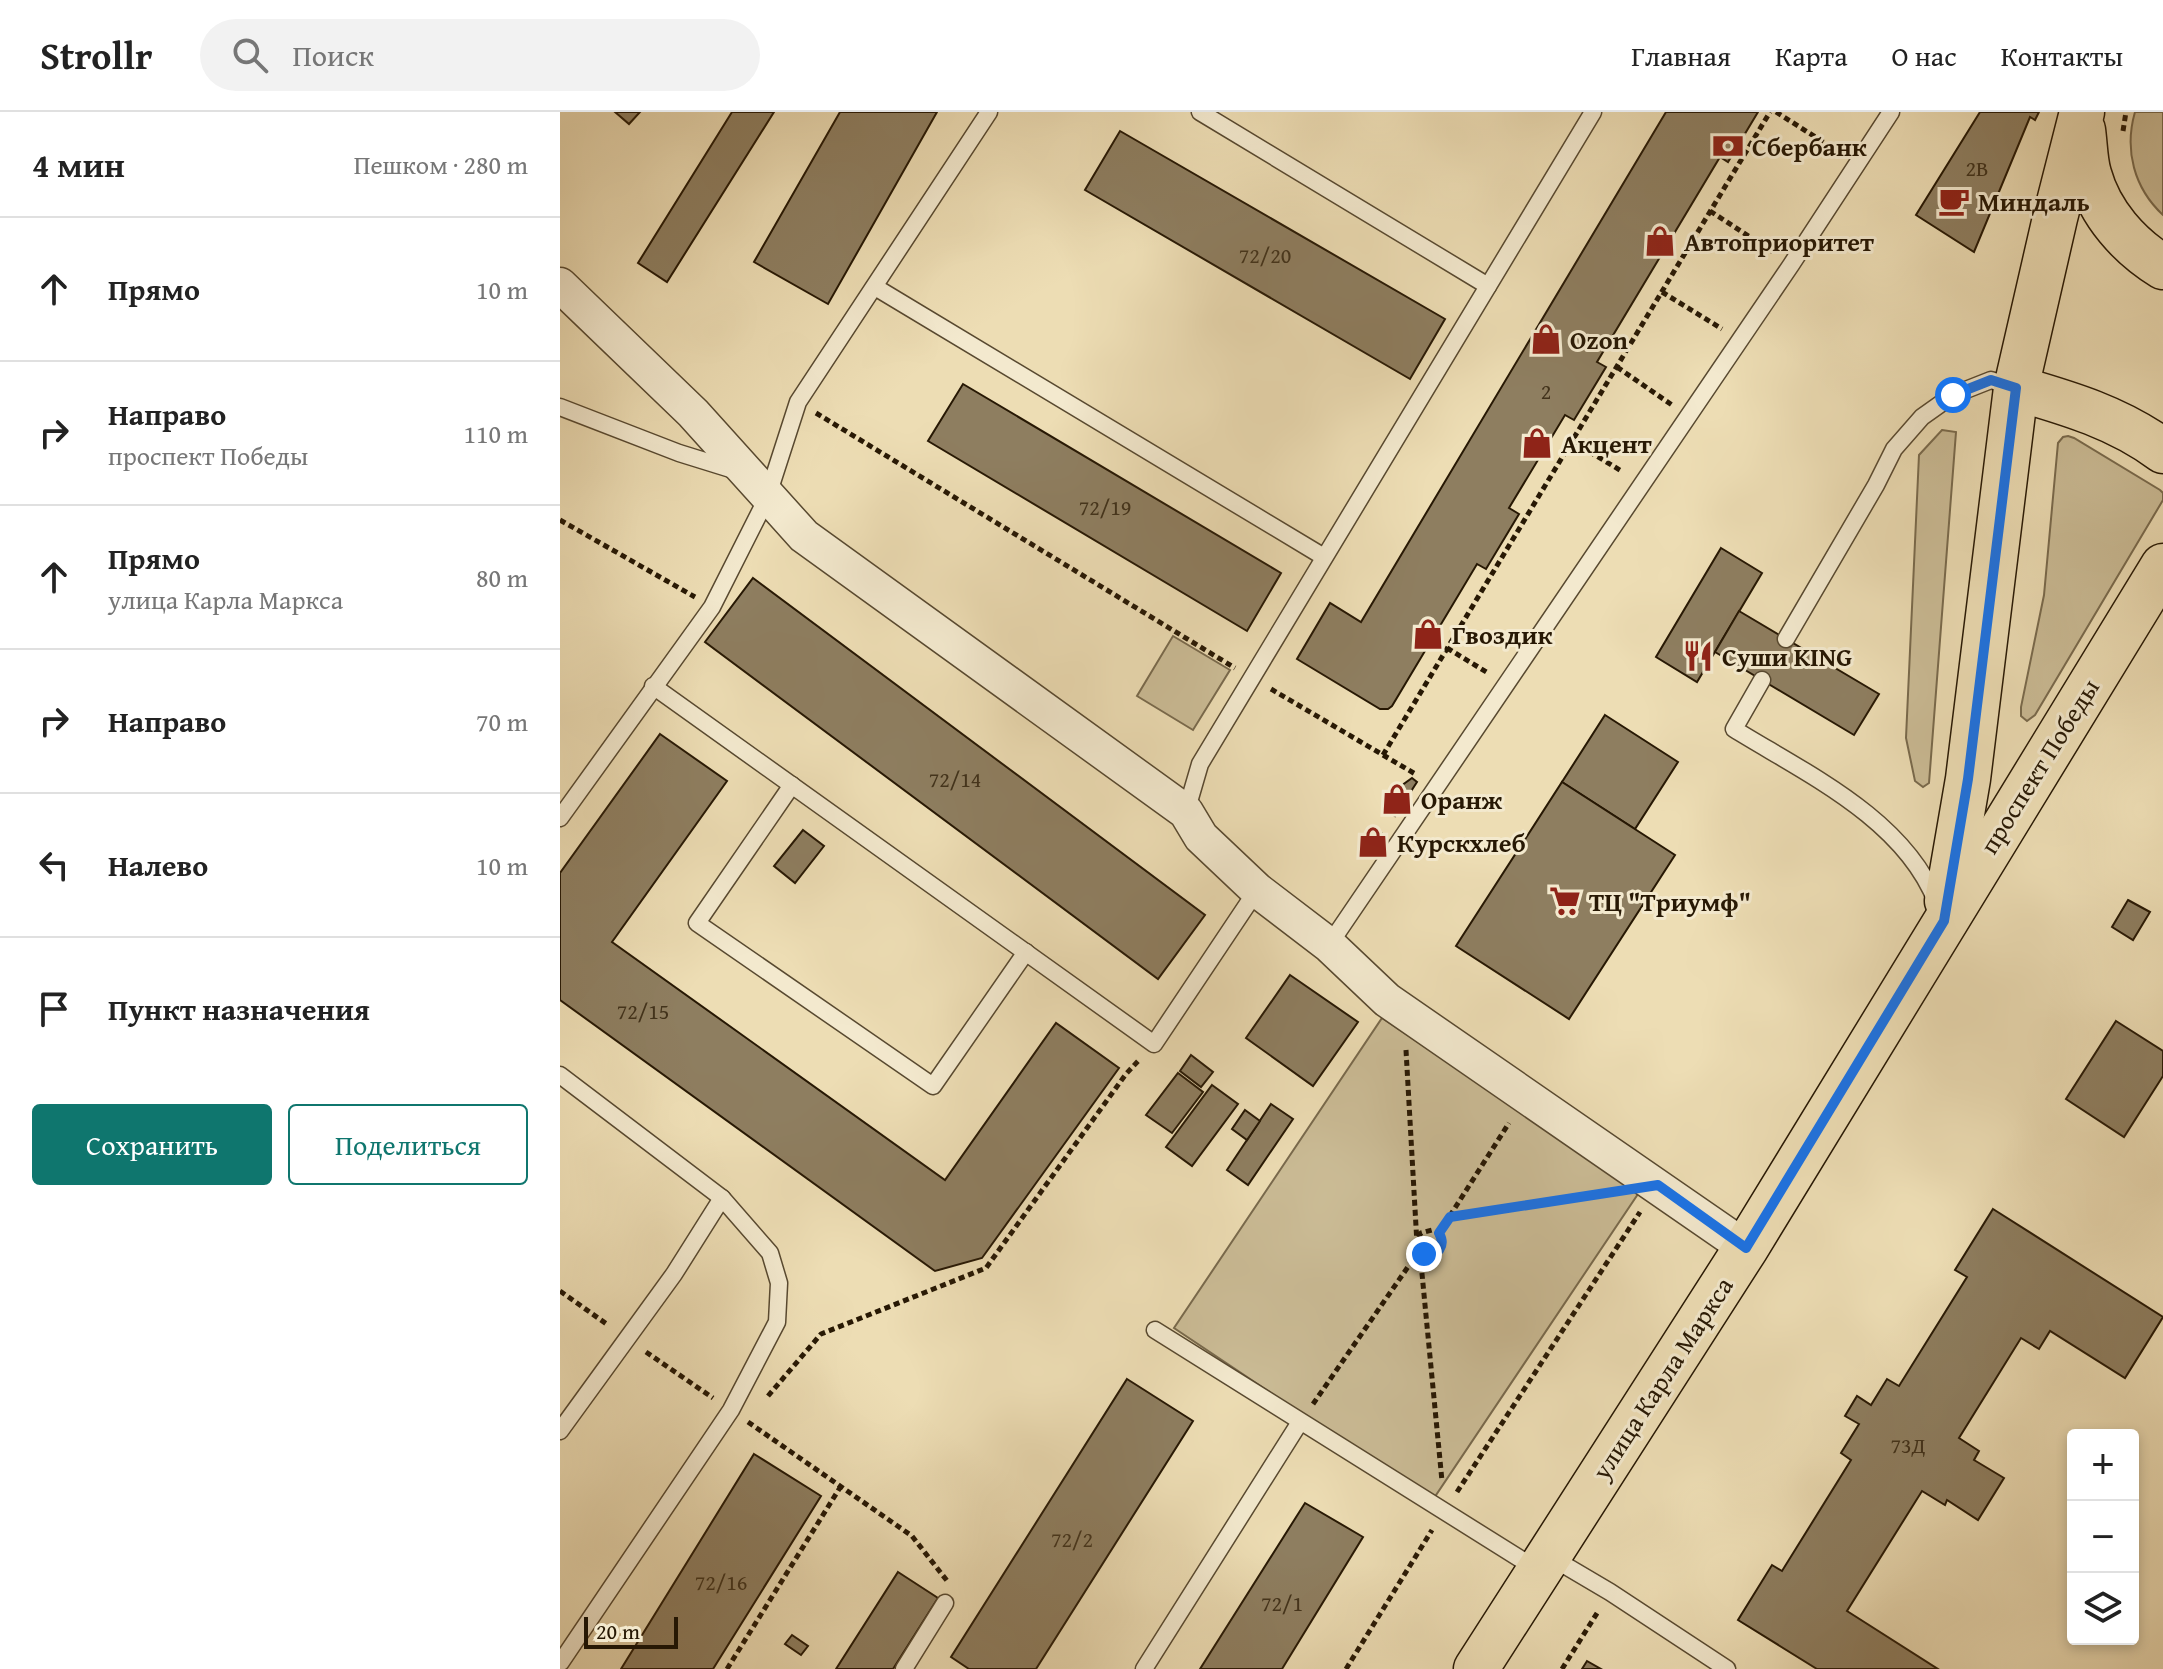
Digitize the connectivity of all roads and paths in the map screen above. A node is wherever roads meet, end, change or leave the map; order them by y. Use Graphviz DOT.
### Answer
graph roads {
  1 [pos="989,112"];
  2 [pos="1200,112"];
  3 [pos="1593,112"];
  4 [pos="1773,112"];
  5 [pos="1891,112"];
  6 [pos="2084,112"];
  7 [pos="2126,112"];
  8 [pos="2123,144"];
  9 [pos="1858,163"];
  10 [pos="1710,211"];
  11 [pos="1791,265"];
  12 [pos="2163,267"];
  13 [pos="560,285"];
  14 [pos="1488,286"];
  15 [pos="875,287"];
  16 [pos="1662,292"];
  17 [pos="1741,340"];
  18 [pos="1617,367"];
  19 [pos="2016,388"];
  20 [pos="798,402"];
  21 [pos="560,407"];
  22 [pos="1688,416"];
  23 [pos="1572,441"];
  24 [pos="2163,451"];
  25 [pos="1642,483"];
  26 [pos="757,486"];
  27 [pos="560,520"];
  28 [pos="1324,557"];
  29 [pos="2163,566"];
  30 [pos="712,607"];
  31 [pos="1786,639"];
  32 [pos="1447,648"];
  33 [pos="1251,677"];
  34 [pos="1762,680"];
  35 [pos="1506,684"];
  36 [pos="653,686"];
  37 [pos="1383,755"];
  38 [pos="792,785"];
  39 [pos="1436,786"];
  40 [pos="1186,812"];
  41 [pos="560,818"];
  42 [pos="1257,890"];
  43 [pos="1944,921"];
  44 [pos="1329,945"];
  45 [pos="1026,952"];
  46 [pos="1403,1011"];
  47 [pos="1154,1044"];
  48 [pos="560,1075"];
  49 [pos="1527,1096"];
  50 [pos="1657,1186"];
  51 [pos="722,1198"];
  52 [pos="1450,1217"];
  53 [pos="1439,1233"];
  54 [pos="1417,1240"];
  55 [pos="1746,1248"];
  56 [pos="1420,1251"];
  57 [pos="560,1291"];
  58 [pos="1155,1330"];
  59 [pos="627,1338"];
  60 [pos="765,1399"];
  61 [pos="731,1410"];
  62 [pos="755,1410"];
  63 [pos="746,1421"];
  64 [pos="1300,1422"];
  65 [pos="560,1431"];
  66 [pos="841,1486"];
  67 [pos="1445,1510"];
  68 [pos="1544,1563"];
  69 [pos="1610,1592"];
  70 [pos="945,1603"];
  71 [pos="561,1662"];
  72 [pos="727,1669"];
  73 [pos="904,1669"];
  74 [pos="1144,1669"];
  75 [pos="1346,1669"];
  76 [pos="1476,1669"];
  77 [pos="1562,1669"];
  78 [pos="1727,1669"];
  1 -- 15 [label="lane"];
  2 -- 14 [label="lane"];
  3 -- 14 [label="lane"];
  4 -- 9 [label="path"];
  4 -- 10 [label="path"];
  5 -- 9 [label="lane"];
  6 -- 12 [label="main road"];
  6 -- 19 [label="main road, проспект Победы"];
  7 -- 8 [label="path"];
  9 -- 11 [label="lane"];
  10 -- 11 [label="path"];
  10 -- 16 [label="path"];
  11 -- 17 [label="lane"];
  13 -- 26 [label="street"];
  14 -- 28 [label="lane"];
  15 -- 20 [label="lane"];
  15 -- 28 [label="lane"];
  16 -- 17 [label="path"];
  16 -- 18 [label="path"];
  17 -- 22 [label="lane"];
  18 -- 22 [label="path"];
  18 -- 23 [label="path"];
  19 -- 24 [label="main road"];
  19 -- 31 [label="lane"];
  19 -- 43 [label="main road, проспект Победы"];
  20 -- 26 [label="lane"];
  20 -- 33 [label="path"];
  21 -- 26 [label="lane"];
  22 -- 25 [label="lane"];
  23 -- 25 [label="path"];
  23 -- 32 [label="path"];
  25 -- 35 [label="lane"];
  26 -- 30 [label="lane"];
  26 -- 40 [label="street"];
  27 -- 30 [label="path"];
  28 -- 33 [label="lane"];
  29 -- 43 [label="main road, проспект Победы"];
  30 -- 36 [label="lane"];
  32 -- 35 [label="path"];
  32 -- 37 [label="path"];
  33 -- 37 [label="path"];
  33 -- 40 [label="lane"];
  34 -- 43 [label="lane"];
  35 -- 39 [label="lane"];
  36 -- 38 [label="lane"];
  36 -- 41 [label="lane"];
  37 -- 39 [label="path"];
  38 -- 45 [label="lane"];
  38 -- 45 [label="lane"];
  39 -- 44 [label="lane"];
  40 -- 42 [label="street"];
  42 -- 44 [label="street"];
  42 -- 47 [label="lane"];
  43 -- 55 [label="main road, улица Карла Маркса"];
  44 -- 46 [label="street"];
  45 -- 47 [label="lane"];
  46 -- 49 [label="street"];
  46 -- 54 [label="path"];
  47 -- 60 [label="path"];
  48 -- 51 [label="lane"];
  49 -- 50 [label="street"];
  49 -- 52 [label="path"];
  50 -- 52 [label="path"];
  50 -- 55 [label="street"];
  50 -- 67 [label="path"];
  51 -- 59 [label="lane"];
  51 -- 61 [label="lane"];
  52 -- 53 [label="path"];
  53 -- 54 [label="path"];
  53 -- 56 [label="path"];
  54 -- 56 [label="path"];
  55 -- 68 [label="main road, улица Карла Маркса"];
  56 -- 64 [label="path"];
  56 -- 67 [label="path"];
  57 -- 59 [label="path"];
  58 -- 64 [label="lane"];
  59 -- 61 [label="path"];
  59 -- 65 [label="lane"];
  61 -- 63 [label="path"];
  61 -- 71 [label="lane"];
  62 -- 63 [label="path"];
  63 -- 66 [label="path"];
  64 -- 67 [label="lane"];
  64 -- 74 [label="lane"];
  66 -- 70 [label="path"];
  66 -- 72 [label="path"];
  67 -- 68 [label="lane"];
  67 -- 75 [label="path"];
  68 -- 69 [label="lane"];
  68 -- 76 [label="main road, улица Карла Маркса"];
  69 -- 77 [label="path"];
  69 -- 78 [label="lane"];
  70 -- 73 [label="lane"];
}
